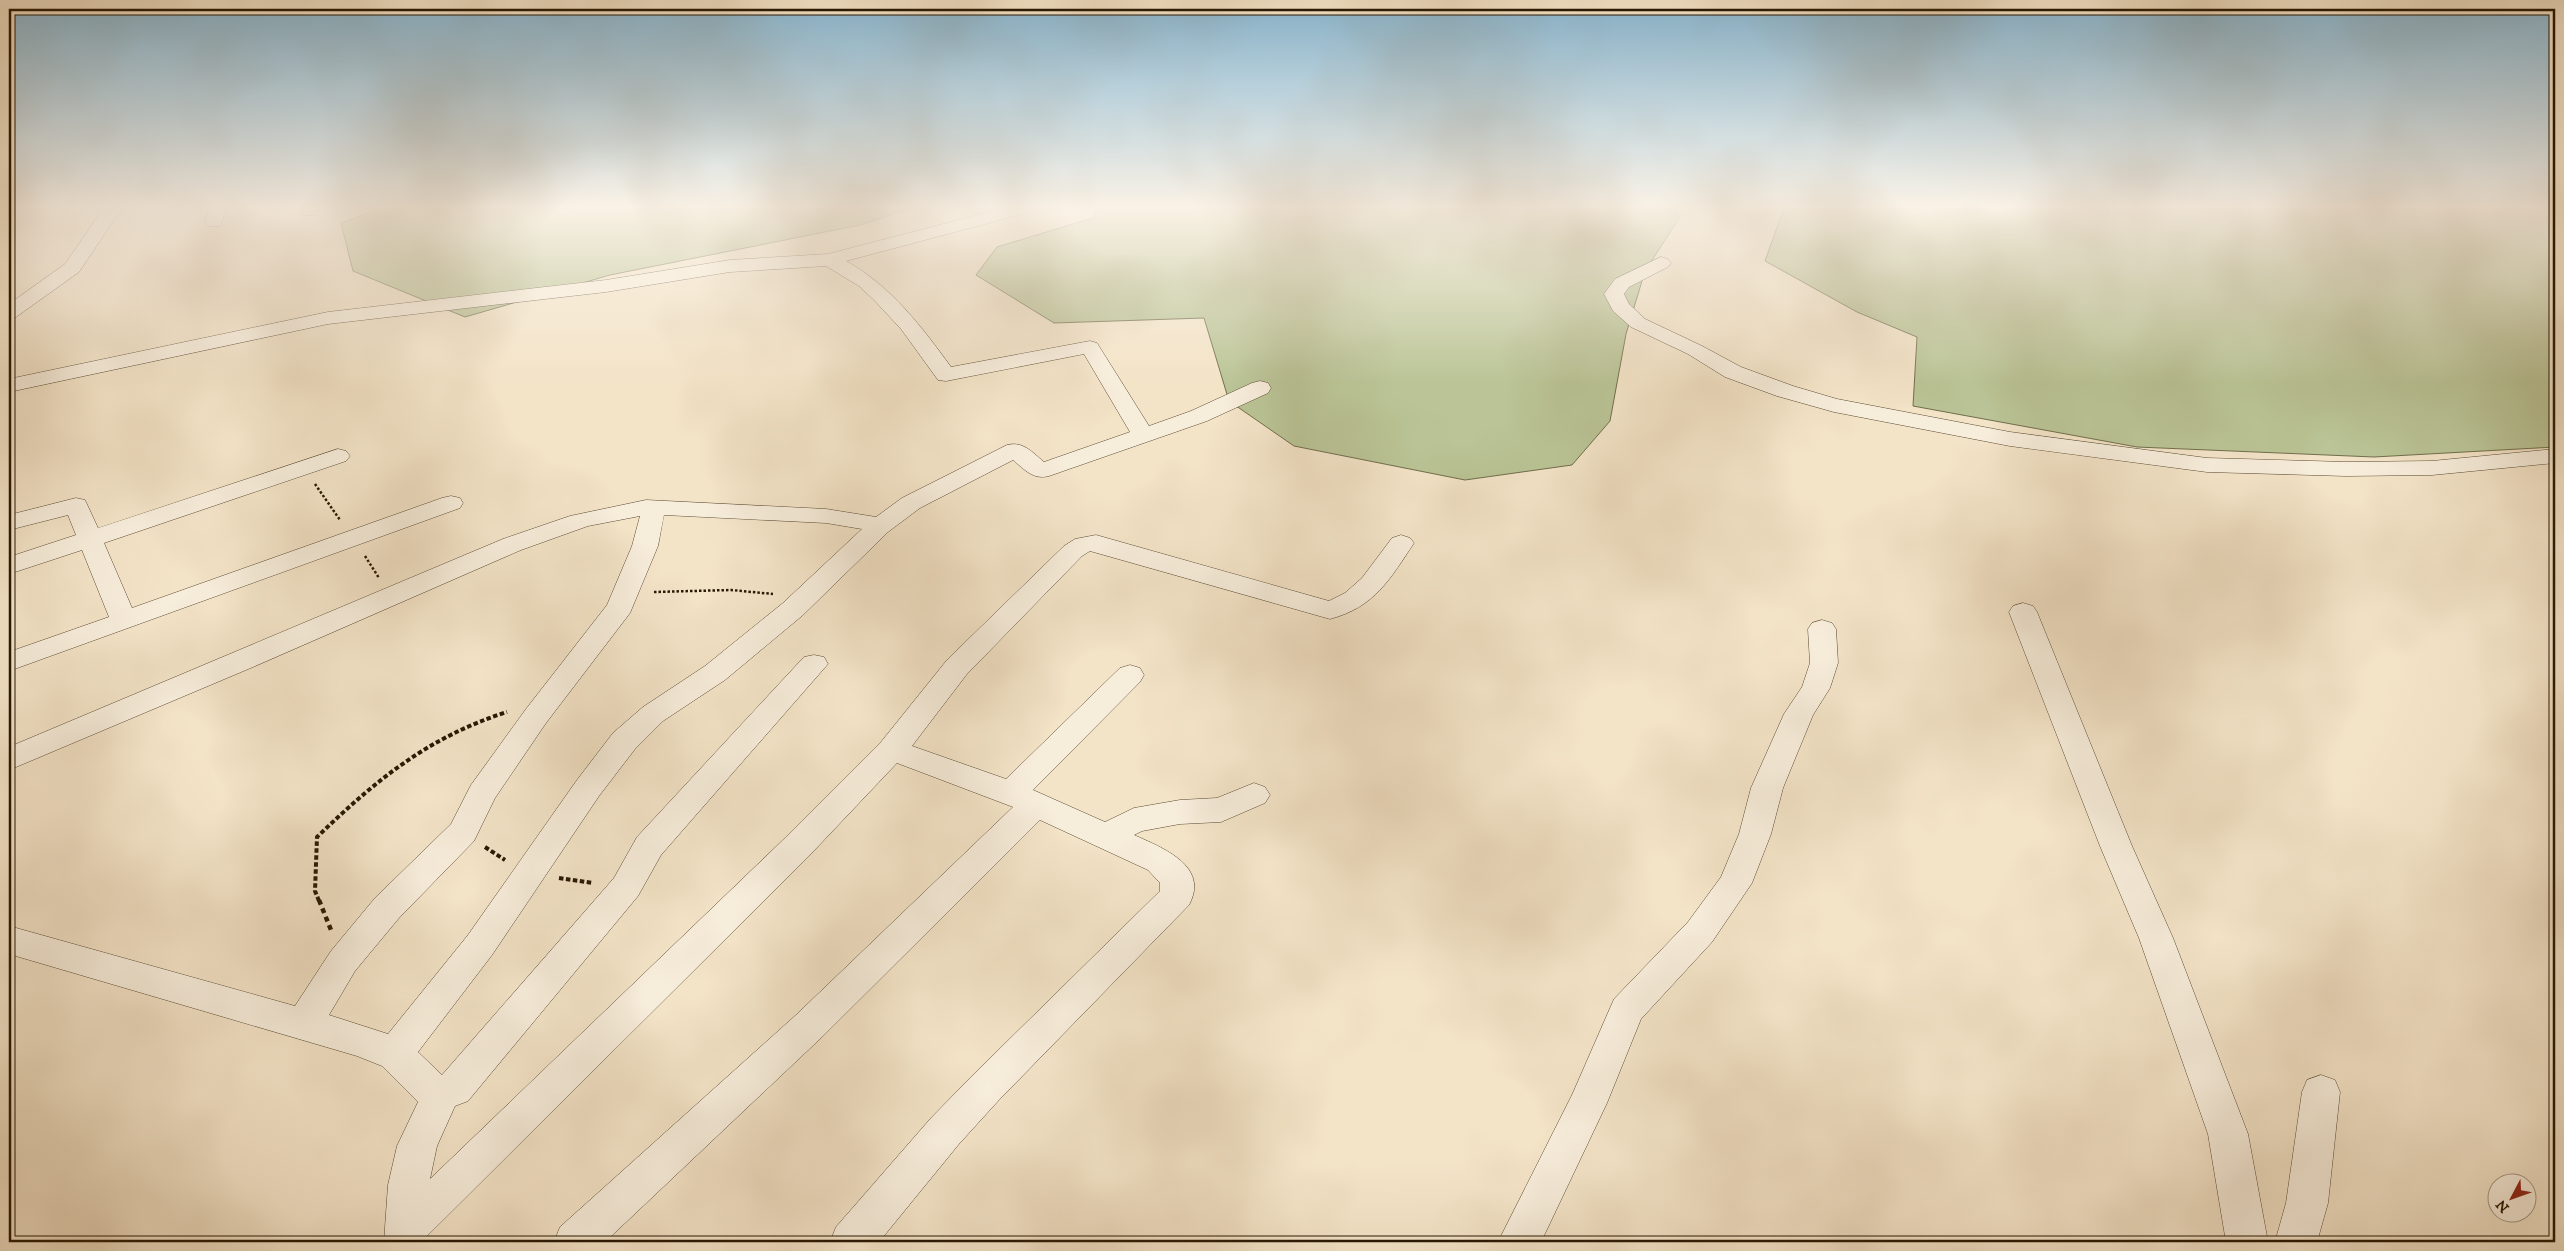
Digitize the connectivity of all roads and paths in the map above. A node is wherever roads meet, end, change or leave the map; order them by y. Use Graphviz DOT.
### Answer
graph roads {
  1 [pos="73,266"];
  2 [pos="728,266"];
  3 [pos="843,266"];
  4 [pos="1654,266"];
  5 [pos="9,288"];
  6 [pos="42,290"];
  7 [pos="9,313"];
  8 [pos="9,385"];
  9 [pos="1260,388"];
  10 [pos="1144,436"];
  11 [pos="338,456"];
  12 [pos="2555,456"];
  13 [pos="451,503"];
  14 [pos="646,507"];
  15 [pos="9,522"];
  16 [pos="879,527"];
  17 [pos="90,540"];
  18 [pos="1401,543"];
  19 [pos="9,566"];
  20 [pos="625,594"];
  21 [pos="806,597"];
  22 [pos="2022,612"];
  23 [pos="124,621"];
  24 [pos="1822,629"];
  25 [pos="9,662"];
  26 [pos="814,664"];
  27 [pos="1130,675"];
  28 [pos="547,702"];
  29 [pos="892,750"];
  30 [pos="9,759"];
  31 [pos="1254,795"];
  32 [pos="1023,799"];
  33 [pos="1108,836"];
  34 [pos="9,940"];
  35 [pos="343,961"];
  36 [pos="304,1023"];
  37 [pos="395,1054"];
  38 [pos="2321,1092"];
  39 [pos="441,1094"];
  40 [pos="405,1235"];
  41 [pos="575,1242"];
  42 [pos="850,1242"];
  43 [pos="1519,1242"];
  44 [pos="2246,1242"];
  45 [pos="2296,1242"];
  1 -- 6 [label="street"];
  2 -- 8 [label="street"];
  3 -- 10 [label="street"];
  4 -- 12 [label="street"];
  5 -- 6 [label="street"];
  6 -- 7 [label="street"];
  9 -- 10 [label="street"];
  10 -- 16 [label="street"];
  11 -- 17 [label="street"];
  13 -- 23 [label="street"];
  14 -- 16 [label="street"];
  14 -- 20 [label="street"];
  14 -- 30 [label="street"];
  15 -- 17 [label="street"];
  16 -- 21 [label="street"];
  17 -- 19 [label="street"];
  17 -- 23 [label="street"];
  18 -- 29 [label="street"];
  20 -- 21 [label="path"];
  20 -- 28 [label="street"];
  21 -- 37 [label="street"];
  22 -- 44 [label="street"];
  23 -- 25 [label="street"];
  24 -- 43 [label="street"];
  26 -- 39 [label="street"];
  27 -- 32 [label="street"];
  28 -- 35 [label="street"];
  28 -- 35 [label="path"];
  29 -- 32 [label="street"];
  29 -- 40 [label="street"];
  31 -- 33 [label="street"];
  32 -- 33 [label="street"];
  32 -- 41 [label="street"];
  33 -- 42 [label="street"];
  34 -- 36 [label="street"];
  35 -- 36 [label="street"];
  36 -- 37 [label="street"];
  37 -- 39 [label="street"];
  38 -- 45 [label="street"];
  39 -- 40 [label="street"];
}
